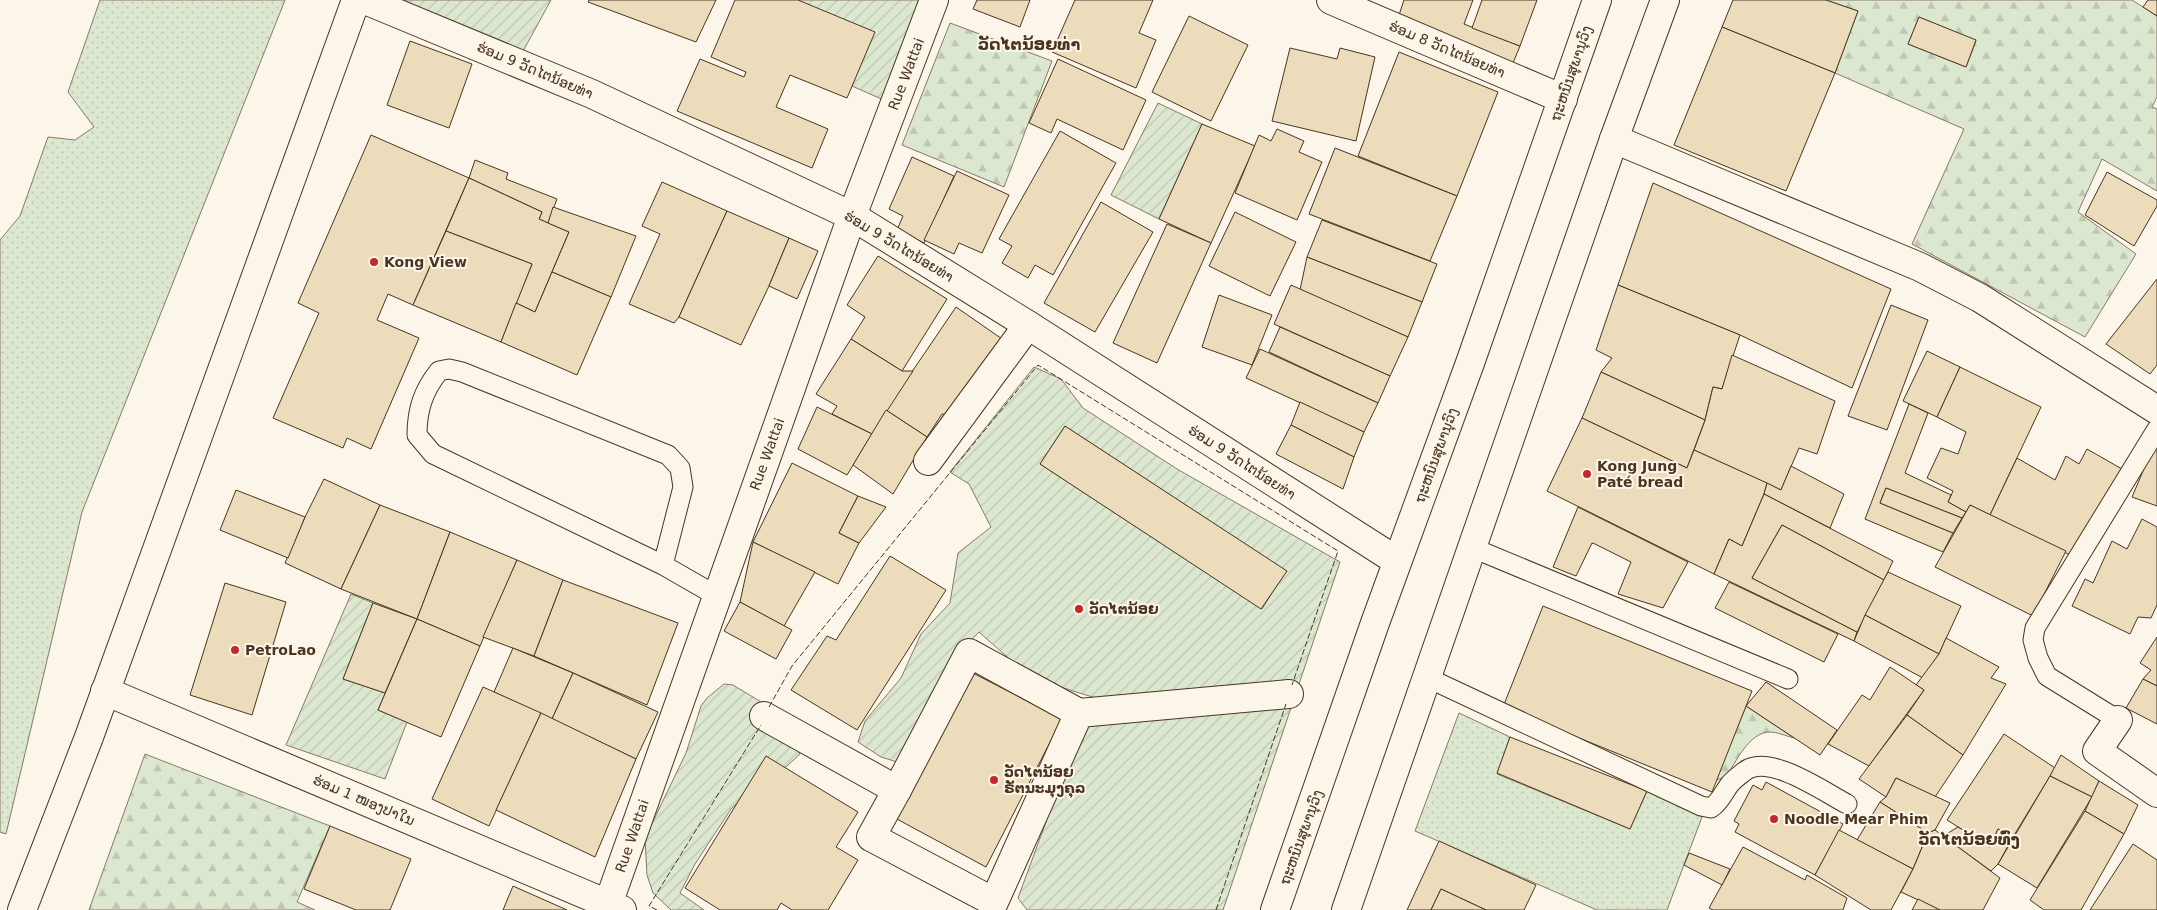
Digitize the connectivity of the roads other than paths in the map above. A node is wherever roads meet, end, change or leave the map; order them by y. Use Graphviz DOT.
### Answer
graph roads {
  1 [pos="356,0"];
  2 [pos="365,0"];
  3 [pos="934,0"];
  4 [pos="1331,0"];
  5 [pos="1597,0"];
  6 [pos="1665,0"];
  7 [pos="1563,98"];
  8 [pos="1614,139"];
  9 [pos="852,216"];
  10 [pos="1028,325"];
  11 [pos="2157,410"];
  12 [pos="2157,429"];
  13 [pos="928,461"];
  14 [pos="1473,548"];
  15 [pos="1397,561"];
  16 [pos="663,565"];
  17 [pos="717,596"];
  18 [pos="1428,678"];
  19 [pos="1788,679"];
  20 [pos="105,691"];
  21 [pos="1289,694"];
  22 [pos="1079,713"];
  23 [pos="764,716"];
  24 [pos="2118,720"];
  25 [pos="897,790"];
  26 [pos="2157,793"];
  27 [pos="1847,804"];
  28 [pos="998,906"];
  29 [pos="612,908"];
  30 [pos="22,910"];
  31 [pos="1275,910"];
  32 [pos="1346,910"];
  1 -- 20 [label="main road"];
  2 -- 9 [label="main road, ຮ່ອມ 9 ວັດໄຕນ້ອຍທ່າ"];
  3 -- 9 [label="main road, Rue Wattai"];
  4 -- 7 [label="main road, ຮ່ອມ 8 ວັດໄຕນ້ອຍທ່າ"];
  5 -- 7 [label="main road, ຖະຫນົນສຸພານຸວົງ"];
  6 -- 8 [label="main road"];
  7 -- 15 [label="main road, ຖະຫນົນສຸພານຸວົງ"];
  8 -- 11 [label="main road"];
  8 -- 14 [label="main road"];
  9 -- 10 [label="main road, ຮ່ອມ 9 ວັດໄຕນ້ອຍທ່າ"];
  9 -- 17 [label="main road, Rue Wattai"];
  10 -- 13 [label="main road"];
  10 -- 15 [label="main road, ຮ່ອມ 9 ວັດໄຕນ້ອຍທ່າ"];
  12 -- 24 [label="lane"];
  14 -- 18 [label="main road"];
  14 -- 19 [label="lane"];
  15 -- 31 [label="main road, ຖະຫນົນສຸພານຸວົງ"];
  16 -- 16 [label="lane"];
  16 -- 17 [label="lane"];
  17 -- 29 [label="main road, Rue Wattai"];
  18 -- 27 [label="lane"];
  18 -- 32 [label="main road"];
  20 -- 29 [label="main road, ຮ່ອມ 1 ໜອງປາໃນ"];
  20 -- 30 [label="main road"];
  21 -- 22 [label="main road"];
  22 -- 25 [label="main road"];
  22 -- 28 [label="main road"];
  23 -- 25 [label="main road"];
  24 -- 26 [label="main road"];
  25 -- 28 [label="main road"];
}
